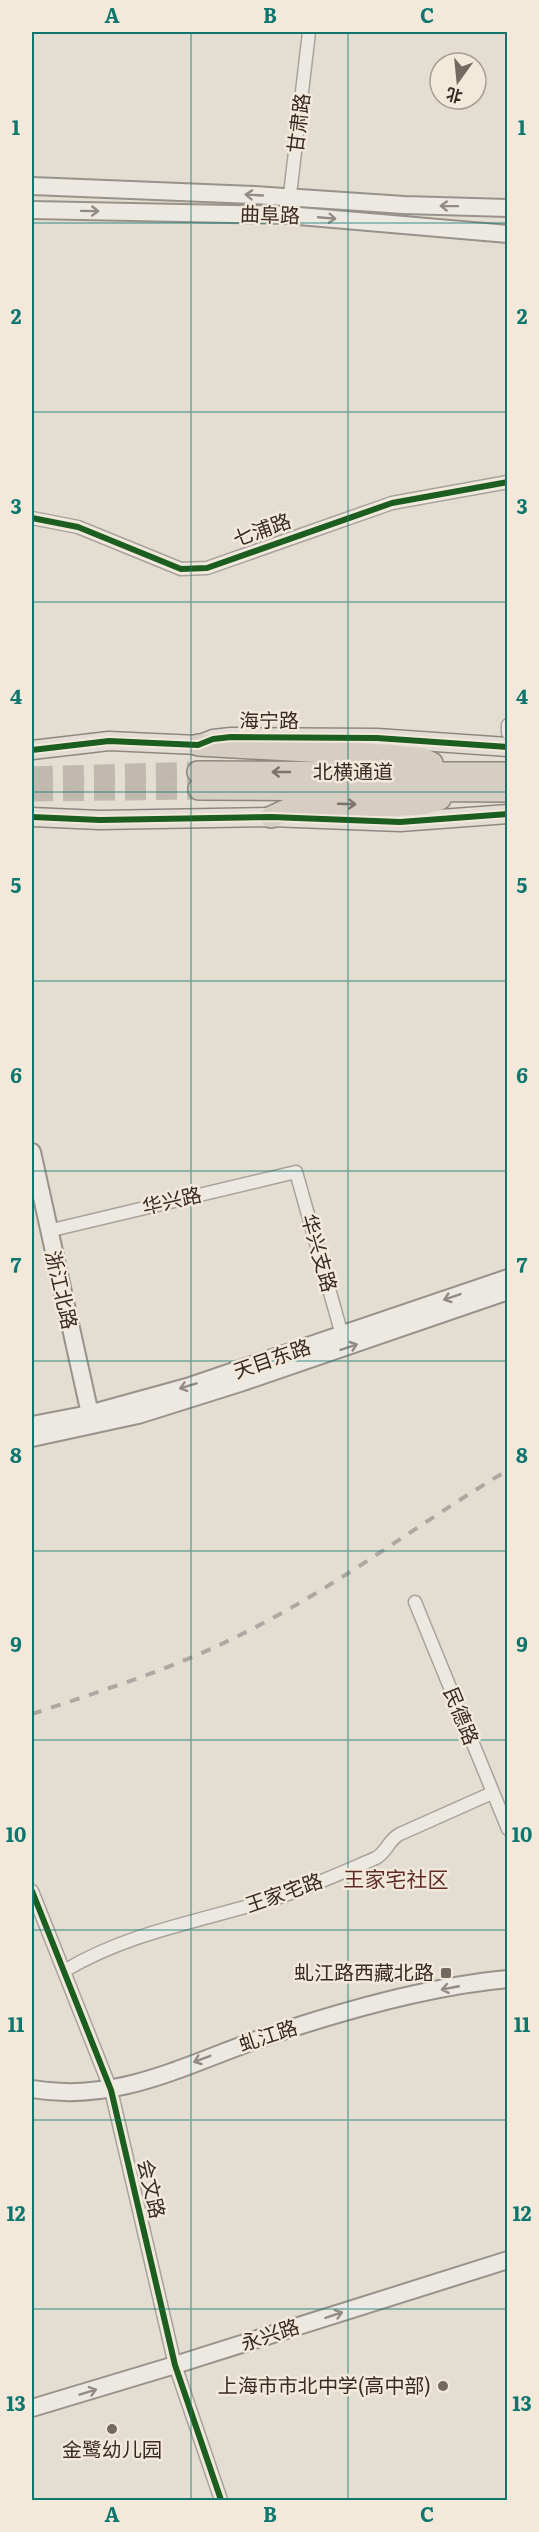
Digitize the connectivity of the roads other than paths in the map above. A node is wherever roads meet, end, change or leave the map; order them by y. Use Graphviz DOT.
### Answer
graph roads {
  1 [pos="309,32"];
  2 [pos="32,186"];
  3 [pos="290,197"];
  4 [pos="507,208"];
  5 [pos="32,210"];
  6 [pos="287,215"];
  7 [pos="507,234"];
  8 [pos="507,482"];
  9 [pos="32,518"];
  10 [pos="507,725"];
  11 [pos="507,733"];
  12 [pos="198,745"];
  13 [pos="507,747"];
  14 [pos="32,750"];
  15 [pos="448,772"];
  16 [pos="507,772"];
  17 [pos="482,790"];
  18 [pos="507,791"];
  19 [pos="507,814"];
  20 [pos="32,817"];
  21 [pos="271,817"];
  22 [pos="32,1152"];
  23 [pos="296,1172"];
  24 [pos="48,1231"];
  25 [pos="507,1278"];
  26 [pos="507,1291"];
  27 [pos="342,1335"];
  28 [pos="91,1421"];
  29 [pos="32,1425"];
  30 [pos="32,1438"];
  31 [pos="415,1602"];
  32 [pos="507,1793"];
  33 [pos="493,1796"];
  34 [pos="507,1829"];
  35 [pos="32,1891"];
  36 [pos="64,1971"];
  37 [pos="507,1979"];
  38 [pos="32,2088"];
  39 [pos="111,2090"];
  40 [pos="507,2260"];
  41 [pos="175,2365"];
  42 [pos="32,2408"];
  43 [pos="220,2500"];
  1 -- 3 [label="street, 甘肃路"];
  3 -- 2 [label="main road, 曲阜路, one-way"];
  4 -- 3 [label="main road, 曲阜路, one-way"];
  3 -- 6 [label="street, 甘肃路"];
  5 -- 6 [label="main road, 曲阜路, one-way"];
  6 -- 7 [label="main road, 曲阜路, one-way"];
  8 -- 9 [label="street, 七浦路"];
  10 -- 11 [label="street"];
  12 -- 13 [label="main road, 海宁路"];
  12 -- 14 [label="main road, 海宁路"];
  12 -- 15 [label="highway"];
  15 -- 16 [label="highway, 北横通道"];
  15 -- 17 [label="highway, 北横通道, one-way"];
  17 -- 18 [label="highway, 北横通道"];
  21 -- 17 [label="highway, one-way"];
  19 -- 21 [label="main road"];
  20 -- 21 [label="main road"];
  22 -- 24 [label="main road, 浙江北路"];
  23 -- 24 [label="street, 华兴路"];
  23 -- 27 [label="street, 华兴支路"];
  24 -- 28 [label="main road, 浙江北路"];
  25 -- 27 [label="main road, 天目东路, one-way"];
  28 -- 26 [label="main road, 天目东路, one-way"];
  27 -- 28 [label="main road, 天目东路, one-way"];
  28 -- 29 [label="main road, 天目东路"];
  28 -- 30 [label="main road, 天目东路"];
  31 -- 33 [label="street, 民德路"];
  32 -- 33 [label="street, 王家宅路"];
  33 -- 34 [label="street, 民德路"];
  33 -- 36 [label="street, 王家宅路"];
  35 -- 36 [label="street, 会文路"];
  36 -- 39 [label="street, 会文路"];
  37 -- 39 [label="main road, 虬江路, one-way"];
  38 -- 39 [label="main road, 虬江路"];
  39 -- 41 [label="street, 会文路"];
  41 -- 40 [label="main road, 永兴路, one-way"];
  42 -- 41 [label="main road, 永兴路, one-way"];
  41 -- 43 [label="street, 会文路"];
}
